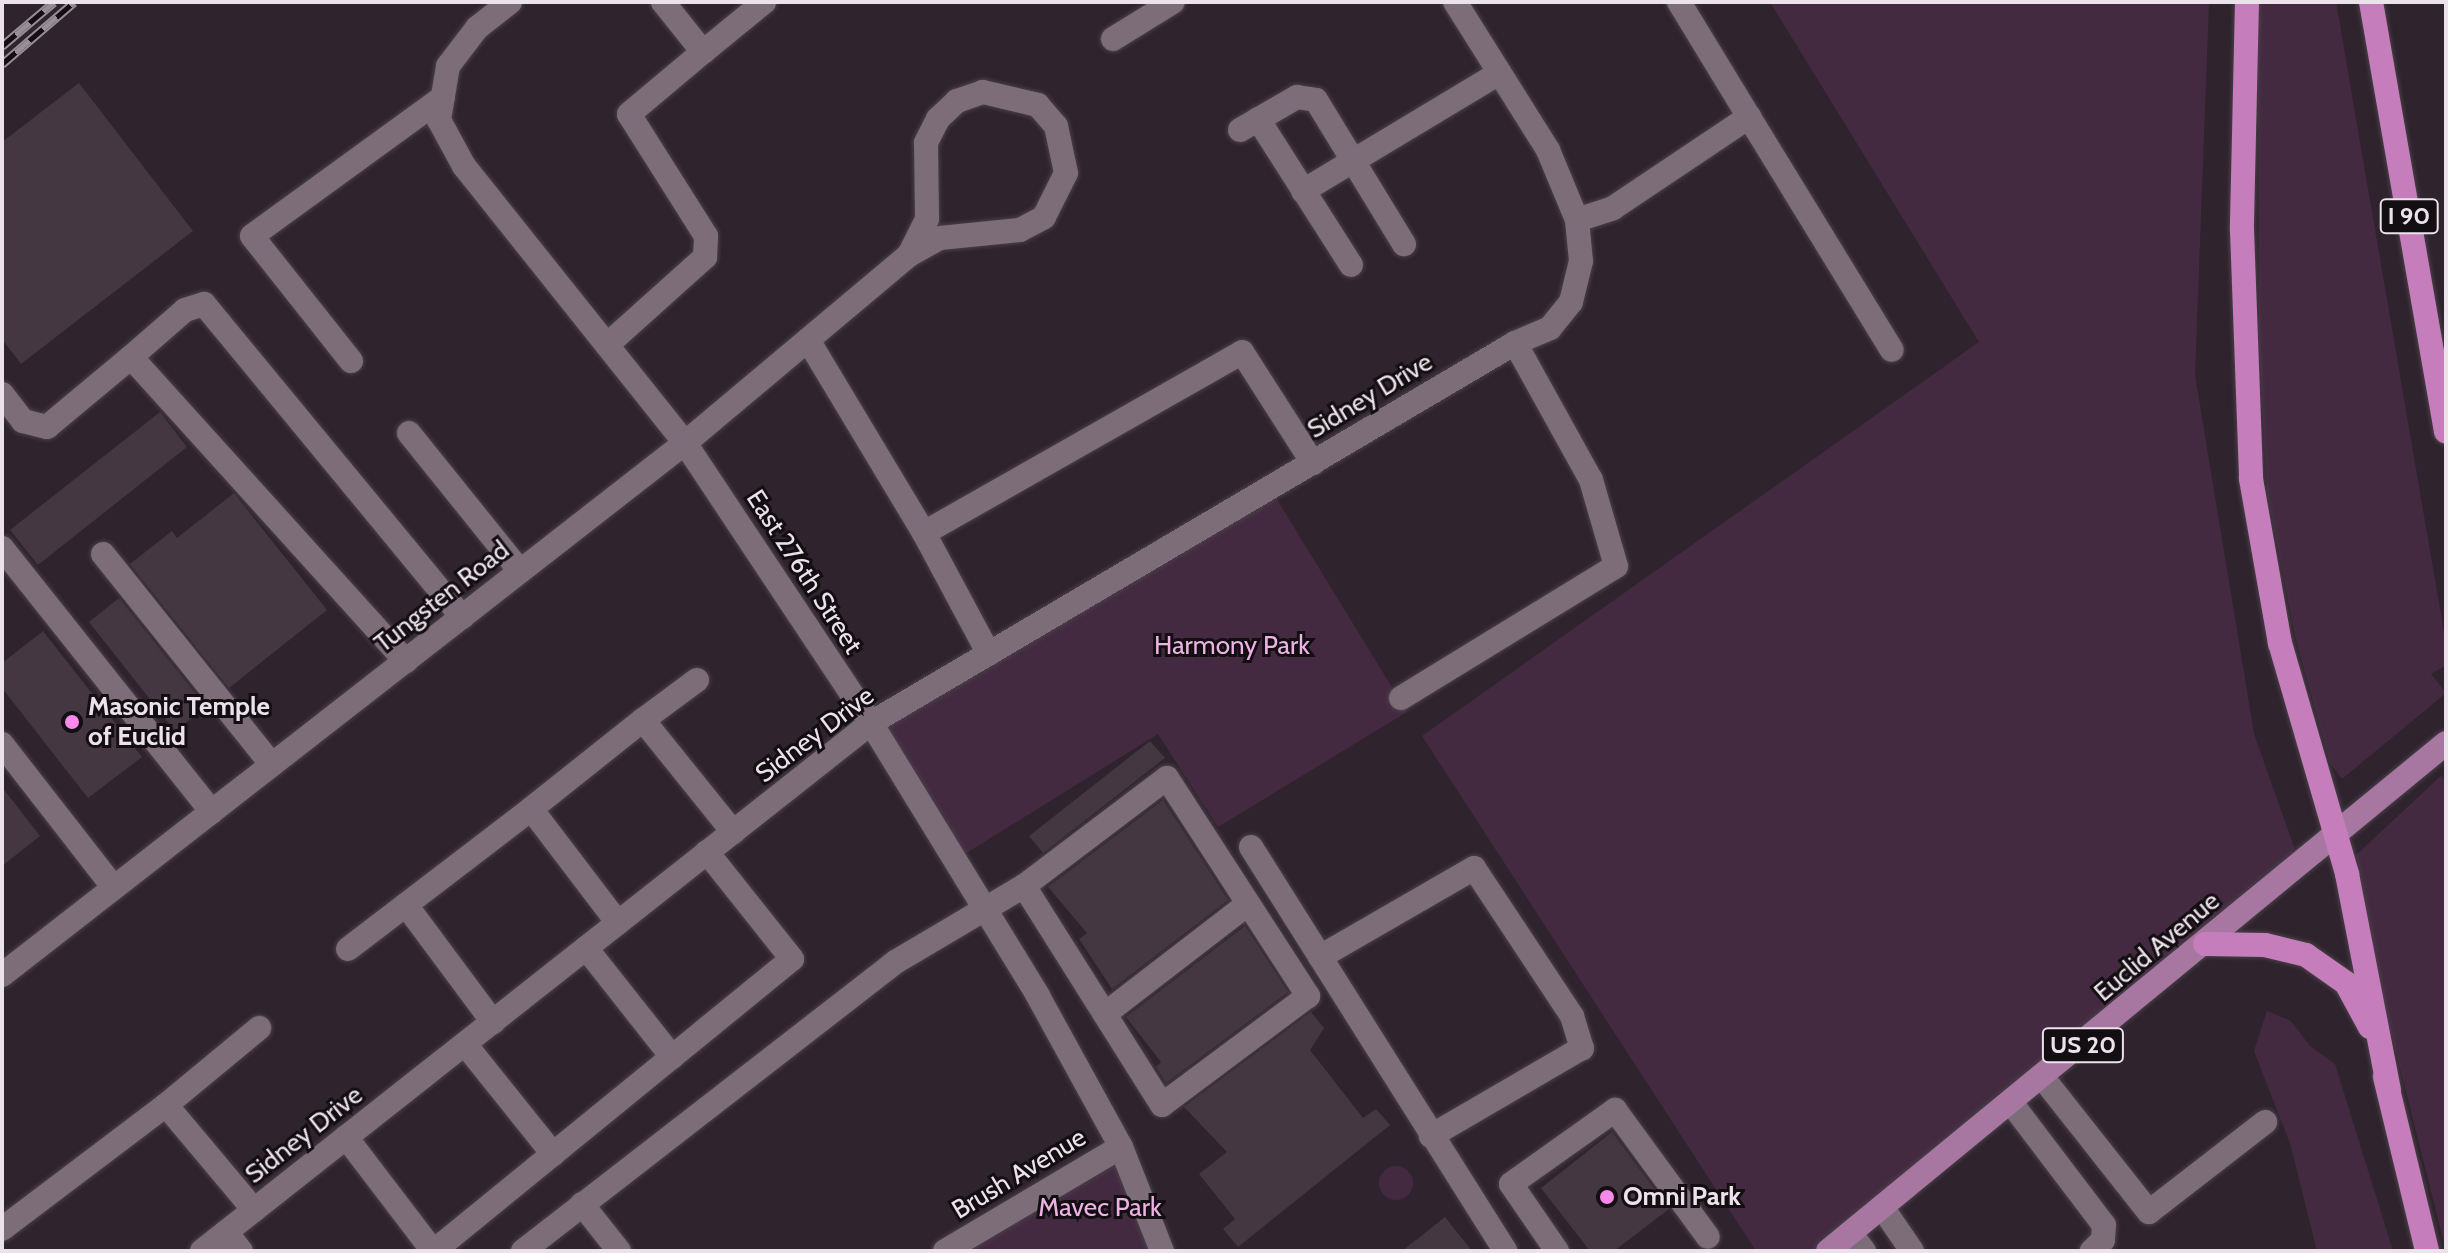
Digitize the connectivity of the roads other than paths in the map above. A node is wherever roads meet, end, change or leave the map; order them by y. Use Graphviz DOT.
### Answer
graph roads {
  1 [pos="663,2"];
  2 [pos="764,2"];
  3 [pos="1173,2"];
  4 [pos="1455,2"];
  5 [pos="1679,2"];
  6 [pos="2247,2"];
  7 [pos="2371,2"];
  8 [pos="501,5"];
  9 [pos="1113,39"];
  10 [pos="703,52"];
  11 [pos="1499,73"];
  12 [pos="443,97"];
  13 [pos="1749,117"];
  14 [pos="1355,160"];
  15 [pos="1303,191"];
  16 [pos="1577,220"];
  17 [pos="1404,244"];
  18 [pos="909,255"];
  19 [pos="1351,265"];
  20 [pos="808,340"];
  21 [pos="1515,343"];
  22 [pos="607,345"];
  23 [pos="1892,350"];
  24 [pos="131,357"];
  25 [pos="351,361"];
  26 [pos="2,394"];
  27 [pos="2446,431"];
  28 [pos="409,433"];
  29 [pos="685,443"];
  30 [pos="1313,463"];
  31 [pos="924,533"];
  32 [pos="2,548"];
  33 [pos="103,554"];
  34 [pos="520,571"];
  35 [pos="462,617"];
  36 [pos="989,654"];
  37 [pos="406,661"];
  38 [pos="697,680"];
  39 [pos="1401,698"];
  40 [pos="643,720"];
  41 [pos="871,723"];
  42 [pos="2446,743"];
  43 [pos="2,744"];
  44 [pos="272,765"];
  45 [pos="531,809"];
  46 [pos="212,812"];
  47 [pos="733,832"];
  48 [pos="2335,834"];
  49 [pos="1251,847"];
  50 [pos="707,852"];
  51 [pos="1024,886"];
  52 [pos="114,888"];
  53 [pos="1248,904"];
  54 [pos="406,905"];
  55 [pos="983,905"];
  56 [pos="618,923"];
  57 [pos="2205,944"];
  58 [pos="586,948"];
  59 [pos="348,949"];
  60 [pos="1320,957"];
  61 [pos="2,975"];
  62 [pos="1105,1014"];
  63 [pos="493,1022"];
  64 [pos="259,1028"];
  65 [pos="465,1044"];
  66 [pos="672,1057"];
  67 [pos="2043,1078"];
  68 [pos="2389,1090"];
  69 [pos="2012,1104"];
  70 [pos="166,1105"];
  71 [pos="2265,1122"];
  72 [pos="1431,1136"];
  73 [pos="346,1137"];
  74 [pos="1121,1147"];
  75 [pos="553,1154"];
  76 [pos="582,1204"];
  77 [pos="1882,1207"];
  78 [pos="254,1210"];
  79 [pos="2,1229"];
  80 [pos="233,1242"];
  81 [pos="1857,1242"];
  82 [pos="1705,1246"];
  83 [pos="202,1251"];
  84 [pos="433,1251"];
  85 [pos="523,1251"];
  86 [pos="619,1251"];
  87 [pos="945,1251"];
  88 [pos="1162,1251"];
  89 [pos="1505,1251"];
  90 [pos="1557,1251"];
  91 [pos="1828,1251"];
  92 [pos="1912,1251"];
  93 [pos="2092,1251"];
  94 [pos="2427,1251"];
  1 -- 10 [label="street"];
  2 -- 10 [label="street"];
  3 -- 9 [label="street"];
  4 -- 11 [label="street, Sidney Drive"];
  5 -- 13 [label="street"];
  6 -- 48 [label="highway"];
  7 -- 27 [label="highway, I 90"];
  8 -- 12 [label="street"];
  10 -- 22 [label="street"];
  11 -- 14 [label="street"];
  11 -- 16 [label="street, Sidney Drive"];
  12 -- 22 [label="street, East 276th Street"];
  12 -- 25 [label="street"];
  13 -- 16 [label="street"];
  13 -- 23 [label="street"];
  14 -- 15 [label="street"];
  14 -- 15 [label="street"];
  14 -- 17 [label="street"];
  15 -- 19 [label="street"];
  16 -- 21 [label="street, Sidney Drive"];
  18 -- 18 [label="street, Tungsten Road"];
  18 -- 20 [label="street, Tungsten Road"];
  20 -- 29 [label="street, Tungsten Road"];
  20 -- 31 [label="street"];
  21 -- 30 [label="street, Sidney Drive"];
  21 -- 39 [label="street"];
  22 -- 29 [label="street, East 276th Street"];
  24 -- 26 [label="street"];
  24 -- 35 [label="street"];
  24 -- 37 [label="street"];
  28 -- 34 [label="street"];
  29 -- 34 [label="street, Tungsten Road"];
  29 -- 41 [label="street, East 276th Street"];
  30 -- 31 [label="street"];
  30 -- 36 [label="street, Sidney Drive"];
  31 -- 36 [label="street"];
  32 -- 46 [label="street"];
  33 -- 44 [label="street"];
  34 -- 35 [label="street, Tungsten Road"];
  35 -- 37 [label="street, Tungsten Road"];
  36 -- 41 [label="street, Sidney Drive"];
  37 -- 44 [label="street, Tungsten Road"];
  38 -- 40 [label="street"];
  40 -- 45 [label="street"];
  40 -- 47 [label="street"];
  41 -- 47 [label="street, Sidney Drive"];
  41 -- 55 [label="street, East 276th Street"];
  42 -- 48 [label="main road, Euclid Avenue / US 20"];
  43 -- 52 [label="street"];
  44 -- 46 [label="street, Tungsten Road"];
  45 -- 54 [label="street"];
  45 -- 56 [label="street"];
  46 -- 52 [label="street, Tungsten Road"];
  47 -- 50 [label="street, Sidney Drive"];
  48 -- 57 [label="main road, Euclid Avenue / US 20"];
  48 -- 68 [label="highway"];
  49 -- 60 [label="street"];
  50 -- 56 [label="street, Sidney Drive"];
  50 -- 66 [label="street"];
  51 -- 53 [label="street"];
  51 -- 55 [label="street"];
  51 -- 62 [label="street"];
  52 -- 61 [label="street, Tungsten Road"];
  53 -- 62 [label="street"];
  53 -- 62 [label="street"];
  54 -- 59 [label="street"];
  54 -- 63 [label="street"];
  55 -- 74 [label="street, East 276th Street"];
  55 -- 76 [label="street"];
  56 -- 58 [label="street, Sidney Drive"];
  57 -- 67 [label="main road, Euclid Avenue / US 20"];
  57 -- 68 [label="highway"];
  58 -- 63 [label="street, Sidney Drive"];
  58 -- 66 [label="street"];
  60 -- 72 [label="street"];
  60 -- 72 [label="street"];
  63 -- 65 [label="street, Sidney Drive"];
  64 -- 70 [label="street"];
  65 -- 73 [label="street, Sidney Drive"];
  65 -- 75 [label="street"];
  66 -- 75 [label="street"];
  67 -- 69 [label="main road, Euclid Avenue / US 20"];
  67 -- 71 [label="street"];
  68 -- 94 [label="highway"];
  69 -- 77 [label="main road, Euclid Avenue / US 20"];
  69 -- 93 [label="street"];
  70 -- 78 [label="street"];
  70 -- 79 [label="street"];
  72 -- 89 [label="street"];
  73 -- 78 [label="street, Sidney Drive"];
  73 -- 84 [label="street"];
  74 -- 87 [label="street, Brush Avenue"];
  74 -- 88 [label="street, East 276th Street"];
  75 -- 84 [label="street"];
  76 -- 85 [label="street"];
  76 -- 86 [label="street"];
  77 -- 81 [label="main road, Euclid Avenue / US 20"];
  77 -- 92 [label="street"];
  78 -- 80 [label="street, Sidney Drive"];
  80 -- 83 [label="street, Sidney Drive"];
  81 -- 91 [label="main road, Euclid Avenue / US 20"];
  82 -- 90 [label="street"];
}
